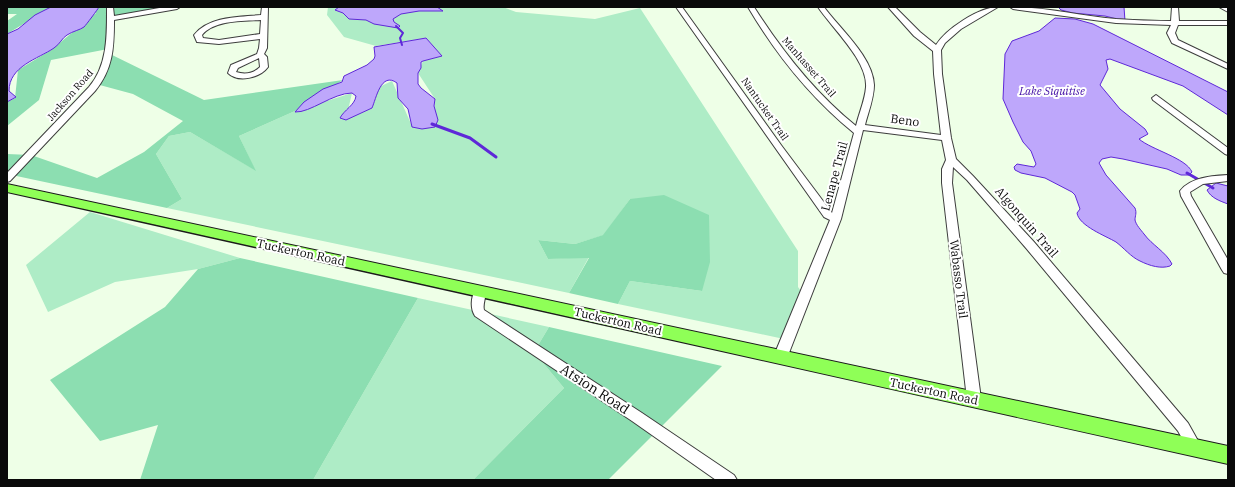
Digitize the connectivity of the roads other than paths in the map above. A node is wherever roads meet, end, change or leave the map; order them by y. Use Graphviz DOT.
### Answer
graph roads {
  1 [pos="110,7"];
  2 [pos="177,7"];
  3 [pos="265,7"];
  4 [pos="679,7"];
  5 [pos="751,7"];
  6 [pos="821,7"];
  7 [pos="891,7"];
  8 [pos="995,7"];
  9 [pos="1014,7"];
  10 [pos="1175,7"];
  11 [pos="1222,7"];
  12 [pos="1228,10"];
  13 [pos="265,17"];
  14 [pos="110,20"];
  15 [pos="1228,23"];
  16 [pos="1175,24"];
  17 [pos="264,36"];
  18 [pos="937,50"];
  19 [pos="260,55"];
  20 [pos="1226,65"];
  21 [pos="1156,98"];
  22 [pos="860,130"];
  23 [pos="946,138"];
  24 [pos="1228,152"];
  25 [pos="951,160"];
  26 [pos="1228,178"];
  27 [pos="7,179"];
  28 [pos="7,188"];
  29 [pos="836,219"];
  30 [pos="1228,270"];
  31 [pos="480,291"];
  32 [pos="780,358"];
  33 [pos="974,399"];
  34 [pos="1195,448"];
  35 [pos="1228,455"];
  36 [pos="729,480"];
  1 -- 14 [label="street, Jackson Road"];
  2 -- 14 [label="street"];
  3 -- 13 [label="street"];
  4 -- 29 [label="street, Nantucket Trail"];
  5 -- 22 [label="street, Manhasset Trail"];
  6 -- 22 [label="street, Lenape Trail"];
  7 -- 18 [label="street"];
  8 -- 18 [label="street"];
  9 -- 16 [label="street"];
  10 -- 16 [label="street"];
  11 -- 12 [label="street"];
  13 -- 17 [label="street"];
  13 -- 17 [label="street"];
  14 -- 27 [label="street, Jackson Road"];
  15 -- 16 [label="street"];
  16 -- 20 [label="street"];
  17 -- 19 [label="street"];
  18 -- 23 [label="street"];
  21 -- 24 [label="street"];
  22 -- 23 [label="street, Beno"];
  22 -- 29 [label="street, Lenape Trail"];
  23 -- 25 [label="street"];
  25 -- 33 [label="street, Wabasso Trail"];
  25 -- 34 [label="street, Algonquin Trail"];
  26 -- 30 [label="street"];
  28 -- 31 [label="main road, Tuckerton Road"];
  29 -- 32 [label="street, Lenape Trail"];
  31 -- 32 [label="main road, Tuckerton Road"];
  31 -- 36 [label="street, Atsion Road"];
  32 -- 33 [label="main road, Tuckerton Road"];
  33 -- 34 [label="main road, Tuckerton Road"];
  34 -- 35 [label="main road, Tuckerton Road"];
}
